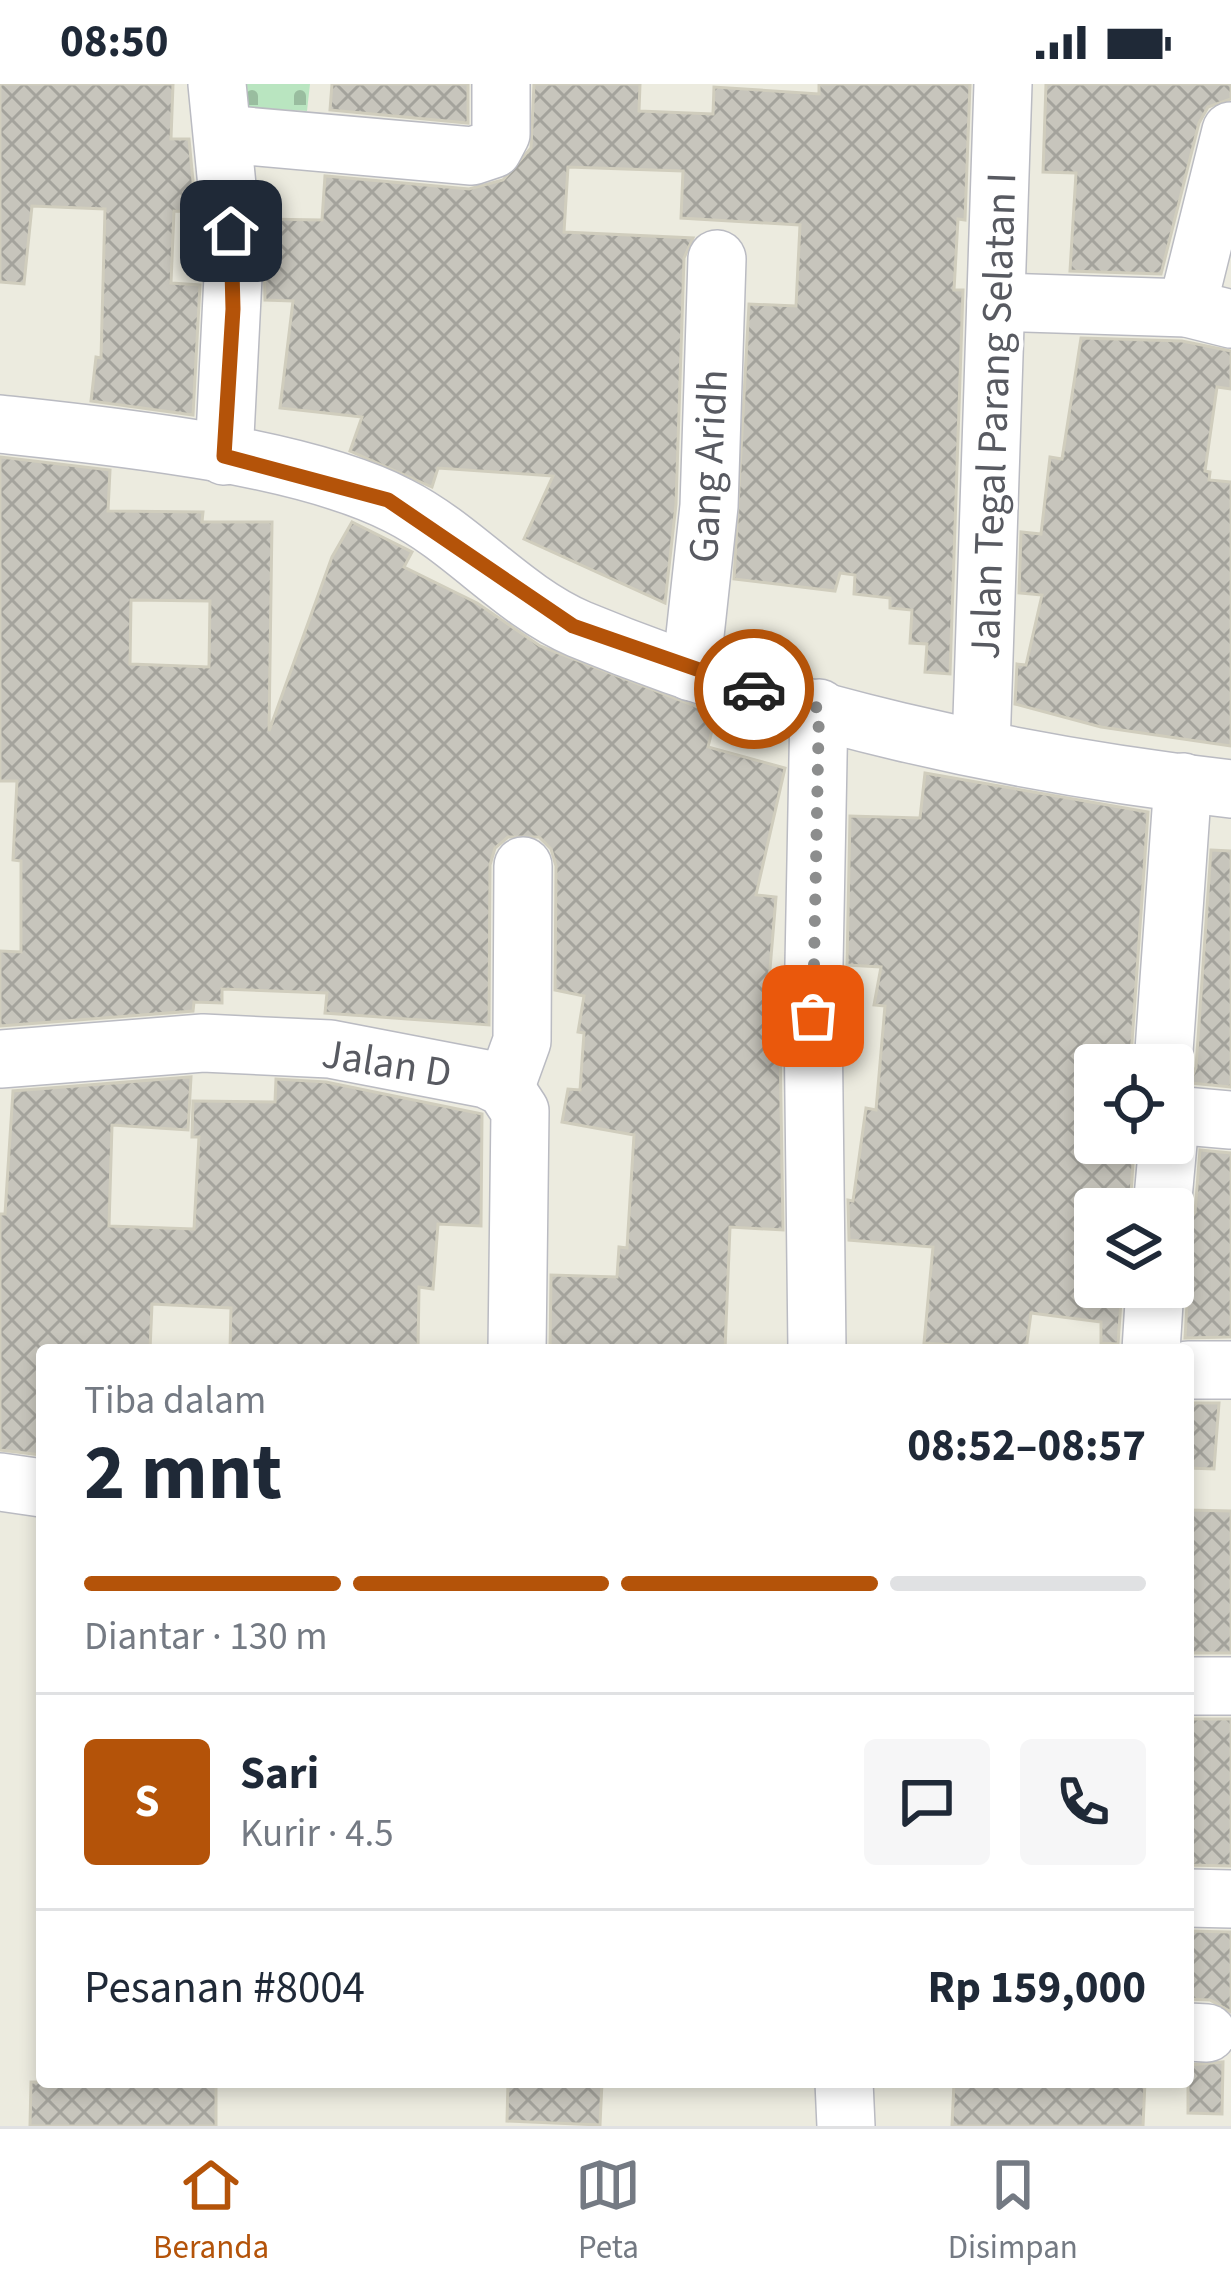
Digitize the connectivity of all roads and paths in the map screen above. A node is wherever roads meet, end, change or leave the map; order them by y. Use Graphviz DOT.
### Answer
graph roads {
  1 [pos="501,84"];
  2 [pos="1003,84"];
  3 [pos="220,109"];
  4 [pos="1231,130"];
  5 [pos="717,260"];
  6 [pos="996,302"];
  7 [pos="1209,314"];
  8 [pos="0,424"];
  9 [pos="224,456"];
  10 [pos="692,672"];
  11 [pos="819,708"];
  12 [pos="981,748"];
  13 [pos="1207,786"];
  14 [pos="524,866"];
  15 [pos="1166,1044"];
  16 [pos="0,1059"];
  17 [pos="505,1088"];
  18 [pos="1194,1116"];
  19 [pos="1231,1120"];
  20 [pos="1154,1308"];
  21 [pos="517,1344"];
  22 [pos="817,1344"];
  23 [pos="1151,1344"];
  24 [pos="1194,1370"];
  25 [pos="1231,1370"];
  26 [pos="0,1482"];
  27 [pos="36,1487"];
  28 [pos="1194,1686"];
  29 [pos="1231,1687"];
  30 [pos="1194,1898"];
  31 [pos="1231,1899"];
  32 [pos="844,2088"];
  33 [pos="846,2126"];
  1 -- 3 [label="street"];
  2 -- 6 [label="street, Jalan Tegal Parang Selatan I"];
  3 -- 9 [label="street"];
  4 -- 7 [label="street"];
  5 -- 10 [label="street, Gang Aridh"];
  6 -- 7 [label="street"];
  6 -- 12 [label="street, Jalan Tegal Parang Selatan I"];
  8 -- 9 [label="street"];
  9 -- 10 [label="street"];
  10 -- 11 [label="street"];
  11 -- 12 [label="street"];
  11 -- 22 [label="street"];
  12 -- 13 [label="street"];
  13 -- 15 [label="street"];
  14 -- 17 [label="street"];
  16 -- 17 [label="street, Jalan D"];
  17 -- 21 [label="street, Jalan D"];
  18 -- 19 [label="street"];
  20 -- 23 [label="street"];
  24 -- 25 [label="street"];
  26 -- 27 [label="street"];
  28 -- 29 [label="street"];
  30 -- 31 [label="street"];
  32 -- 33 [label="street"];
}
